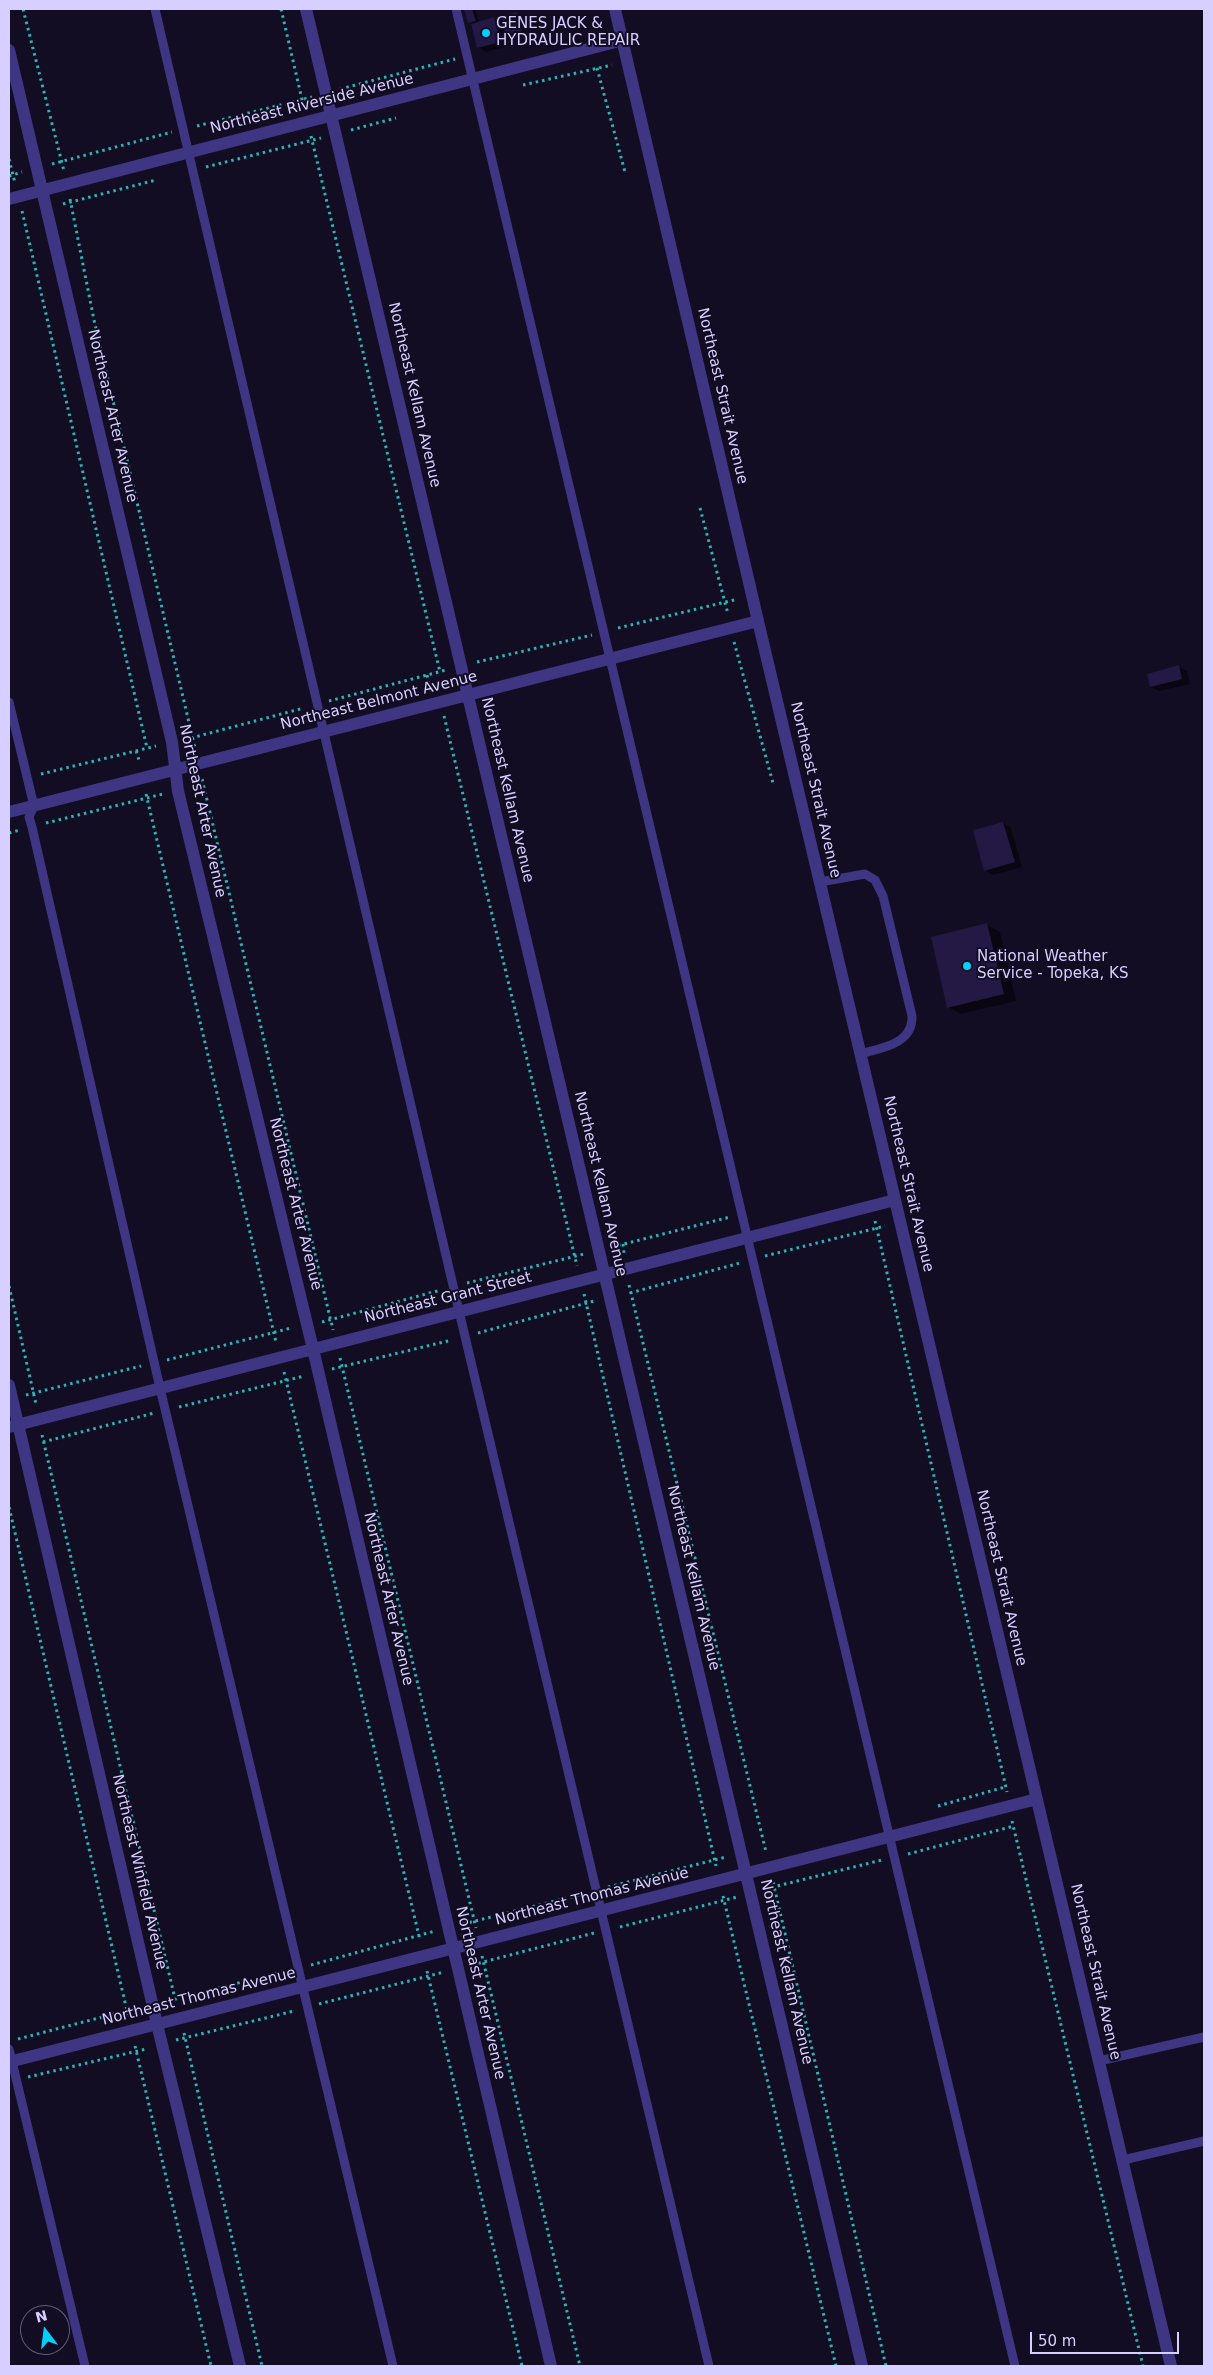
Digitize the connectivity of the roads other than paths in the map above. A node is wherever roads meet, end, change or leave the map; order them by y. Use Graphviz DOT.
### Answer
graph roads {
  1 [pos="155,9"];
  2 [pos="306,9"];
  3 [pos="456,9"];
  4 [pos="616,9"];
  5 [pos="623,40"];
  6 [pos="9,50"];
  7 [pos="473,79"];
  8 [pos="331,116"];
  9 [pos="190,152"];
  10 [pos="42,190"];
  11 [pos="14,197"];
  12 [pos="758,621"];
  13 [pos="610,659"];
  14 [pos="468,695"];
  15 [pos="9,702"];
  16 [pos="324,732"];
  17 [pos="176,770"];
  18 [pos="34,806"];
  19 [pos="9,812"];
  20 [pos="820,882"];
  21 [pos="860,1054"];
  22 [pos="895,1200"];
  23 [pos="749,1237"];
  24 [pos="604,1274"];
  25 [pos="459,1311"];
  26 [pos="313,1349"];
  27 [pos="9,1385"];
  28 [pos="160,1388"];
  29 [pos="13,1425"];
  30 [pos="1037,1799"];
  31 [pos="890,1838"];
  32 [pos="747,1874"];
  33 [pos="603,1910"];
  34 [pos="452,1949"];
  35 [pos="303,1988"];
  36 [pos="157,2024"];
  37 [pos="1204,2037"];
  38 [pos="10,2057"];
  39 [pos="1099,2061"];
  40 [pos="1204,2141"];
  41 [pos="1122,2160"];
  42 [pos="85,2366"];
  43 [pos="240,2366"];
  44 [pos="392,2366"];
  45 [pos="551,2366"];
  46 [pos="709,2366"];
  47 [pos="862,2366"];
  48 [pos="1015,2366"];
  49 [pos="1171,2366"];
  1 -- 9 [label="lane"];
  2 -- 8 [label="street, Northeast Kellam Avenue"];
  3 -- 7 [label="lane"];
  4 -- 5 [label="street, Northeast Strait Avenue"];
  5 -- 7 [label="street, Northeast Riverside Avenue"];
  5 -- 12 [label="street, Northeast Strait Avenue"];
  6 -- 10 [label="street, Northeast Arter Avenue"];
  7 -- 8 [label="street, Northeast Riverside Avenue"];
  7 -- 13 [label="lane"];
  8 -- 9 [label="street, Northeast Riverside Avenue"];
  8 -- 14 [label="street, Northeast Kellam Avenue"];
  9 -- 10 [label="street, Northeast Riverside Avenue"];
  9 -- 16 [label="lane"];
  10 -- 11 [label="street, Northeast Riverside Avenue"];
  10 -- 17 [label="street, Northeast Arter Avenue"];
  12 -- 13 [label="street, Northeast Belmont Avenue"];
  12 -- 20 [label="street, Northeast Strait Avenue"];
  13 -- 14 [label="street, Northeast Belmont Avenue"];
  13 -- 23 [label="lane"];
  14 -- 16 [label="street, Northeast Belmont Avenue"];
  14 -- 24 [label="street, Northeast Kellam Avenue"];
  15 -- 18 [label="lane"];
  16 -- 17 [label="street, Northeast Belmont Avenue"];
  16 -- 25 [label="lane"];
  17 -- 18 [label="street, Northeast Belmont Avenue"];
  17 -- 26 [label="street, Northeast Arter Avenue"];
  18 -- 19 [label="street, Northeast Belmont Avenue"];
  18 -- 28 [label="lane"];
  20 -- 21 [label="street, Northeast Strait Avenue"];
  20 -- 21 [label="lane"];
  21 -- 22 [label="street, Northeast Strait Avenue"];
  22 -- 23 [label="street, Northeast Grant Street"];
  22 -- 30 [label="street, Northeast Strait Avenue"];
  23 -- 24 [label="street, Northeast Grant Street"];
  23 -- 31 [label="lane"];
  24 -- 25 [label="street, Northeast Grant Street"];
  24 -- 32 [label="street, Northeast Kellam Avenue"];
  25 -- 26 [label="street, Northeast Grant Street"];
  25 -- 33 [label="lane"];
  26 -- 28 [label="street, Northeast Grant Street"];
  26 -- 34 [label="street, Northeast Arter Avenue"];
  27 -- 29 [label="street, Northeast Winfield Avenue"];
  28 -- 29 [label="street, Northeast Grant Street"];
  28 -- 35 [label="lane"];
  29 -- 36 [label="street, Northeast Winfield Avenue"];
  30 -- 31 [label="street, Northeast Thomas Avenue"];
  30 -- 39 [label="street, Northeast Strait Avenue"];
  31 -- 32 [label="street, Northeast Thomas Avenue"];
  31 -- 48 [label="lane"];
  32 -- 33 [label="street, Northeast Thomas Avenue"];
  32 -- 47 [label="street, Northeast Kellam Avenue"];
  33 -- 34 [label="street, Northeast Thomas Avenue"];
  33 -- 46 [label="lane"];
  34 -- 35 [label="street, Northeast Thomas Avenue"];
  34 -- 45 [label="street, Northeast Arter Avenue"];
  35 -- 36 [label="street, Northeast Thomas Avenue"];
  35 -- 44 [label="lane"];
  36 -- 38 [label="street, Northeast Thomas Avenue"];
  36 -- 43 [label="street, Northeast Winfield Avenue"];
  37 -- 39 [label="lane"];
  38 -- 42 [label="lane"];
  39 -- 41 [label="street, Northeast Strait Avenue"];
  40 -- 41 [label="lane"];
  41 -- 49 [label="street, Northeast Strait Avenue"];
}
